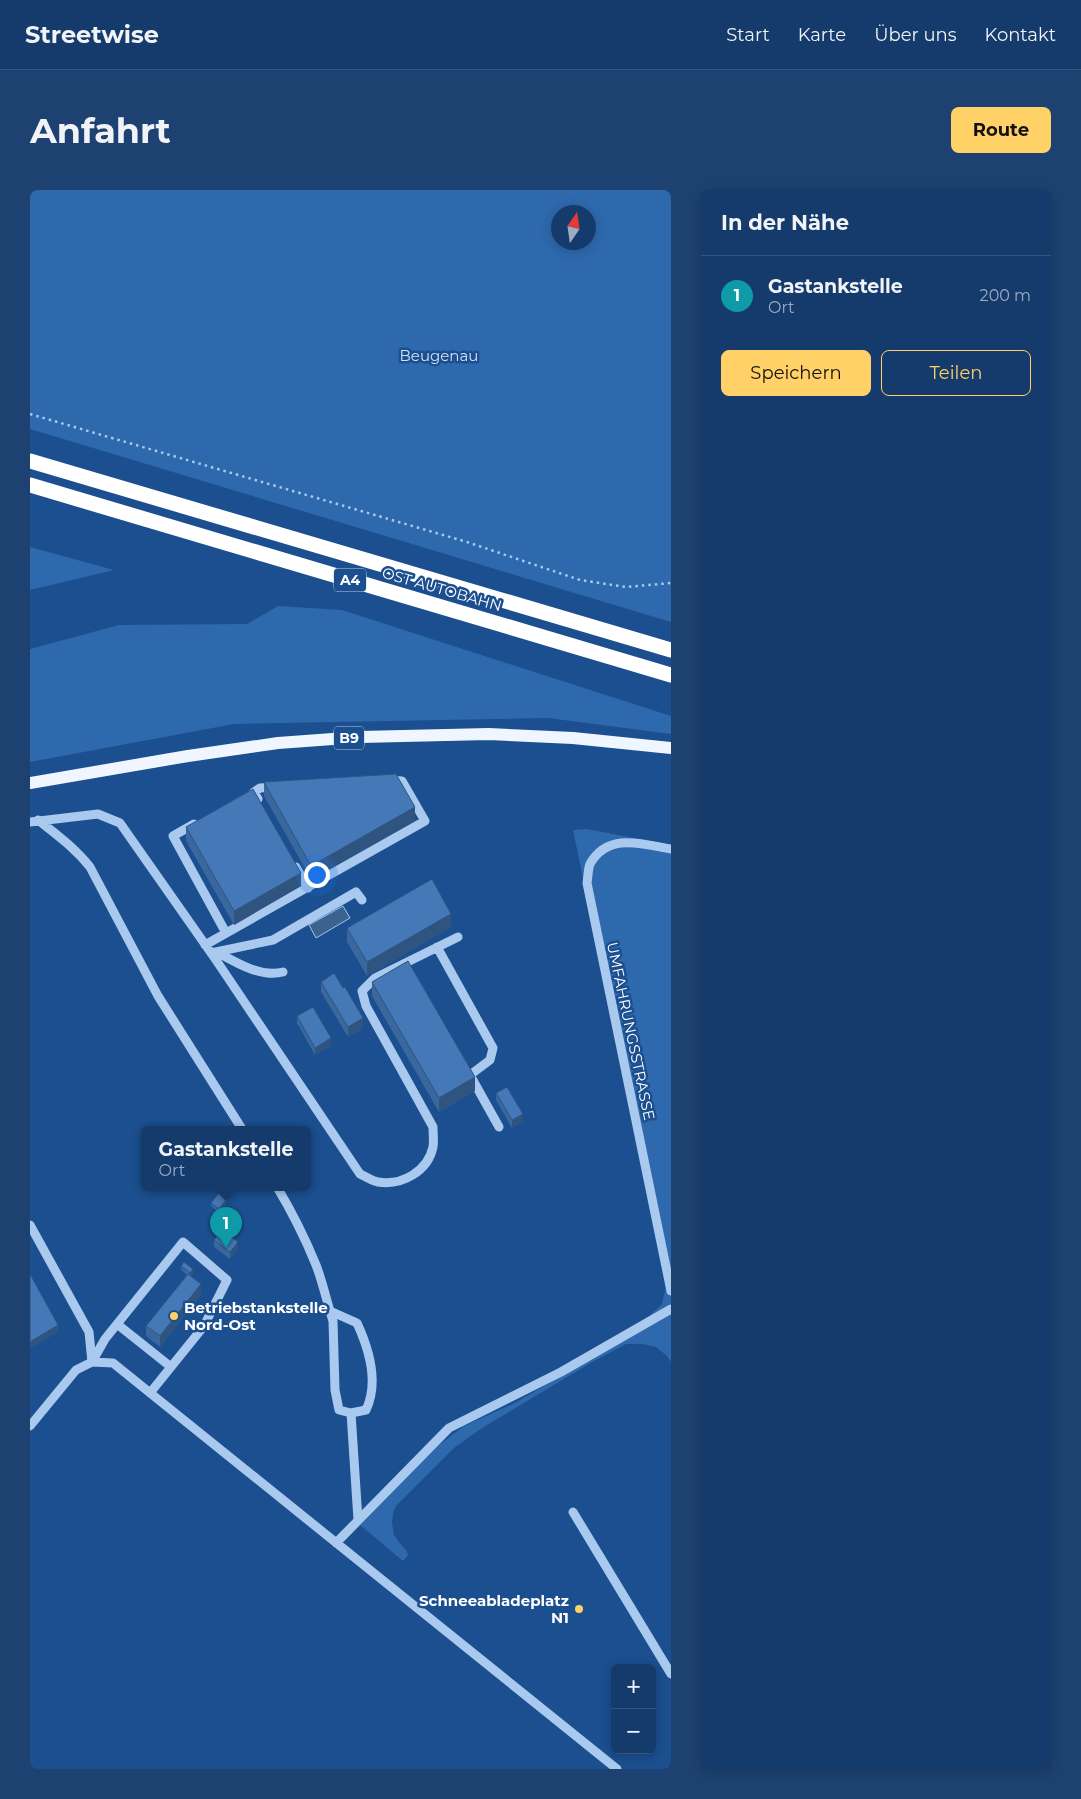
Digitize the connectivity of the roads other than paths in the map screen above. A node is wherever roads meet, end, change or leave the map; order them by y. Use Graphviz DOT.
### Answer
graph roads {
  1 [pos="30,460"];
  2 [pos="30,486"];
  3 [pos="671,650"];
  4 [pos="671,675"];
  5 [pos="671,748"];
  6 [pos="376,781"];
  7 [pos="30,783"];
  8 [pos="289,787"];
  9 [pos="263,808"];
  10 [pos="205,818"];
  11 [pos="34,821"];
  12 [pos="671,849"];
  13 [pos="290,856"];
  14 [pos="308,888"];
  15 [pos="362,900"];
  16 [pos="226,933"];
  17 [pos="458,937"];
  18 [pos="437,947"];
  19 [pos="211,950"];
  20 [pos="283,972"];
  21 [pos="240,1126"];
  22 [pos="499,1127"];
  23 [pos="279,1191"];
  24 [pos="30,1225"];
  25 [pos="671,1291"];
  26 [pos="671,1310"];
  27 [pos="330,1311"];
  28 [pos="117,1324"];
  29 [pos="92,1362"];
  30 [pos="171,1367"];
  31 [pos="150,1393"];
  32 [pos="351,1412"];
  33 [pos="30,1426"];
  34 [pos="573,1512"];
  35 [pos="358,1520"];
  36 [pos="336,1543"];
  37 [pos="671,1674"];
  38 [pos="617,1769"];
  1 -- 3 [label="highway, OST AUTOBAHN / A4"];
  2 -- 4 [label="highway, OST AUTOBAHN / A4"];
  5 -- 7 [label="main road, B9"];
  6 -- 14 [label="lane"];
  8 -- 9 [label="lane"];
  10 -- 16 [label="lane"];
  11 -- 19 [label="lane"];
  11 -- 21 [label="lane"];
  12 -- 25 [label="lane, UMFAHRUNGSSTRASSE"];
  13 -- 14 [label="lane"];
  14 -- 16 [label="lane"];
  15 -- 19 [label="lane"];
  16 -- 19 [label="lane"];
  17 -- 18 [label="lane"];
  18 -- 19 [label="lane"];
  18 -- 22 [label="lane"];
  19 -- 20 [label="lane"];
  23 -- 27 [label="lane"];
  24 -- 29 [label="lane"];
  26 -- 35 [label="lane"];
  27 -- 32 [label="lane"];
  27 -- 32 [label="lane"];
  28 -- 29 [label="lane"];
  28 -- 30 [label="lane"];
  28 -- 30 [label="lane"];
  29 -- 31 [label="lane"];
  29 -- 33 [label="lane"];
  30 -- 31 [label="lane"];
  31 -- 36 [label="lane"];
  32 -- 35 [label="lane"];
  34 -- 37 [label="lane"];
  35 -- 36 [label="lane"];
  36 -- 38 [label="lane"];
}
